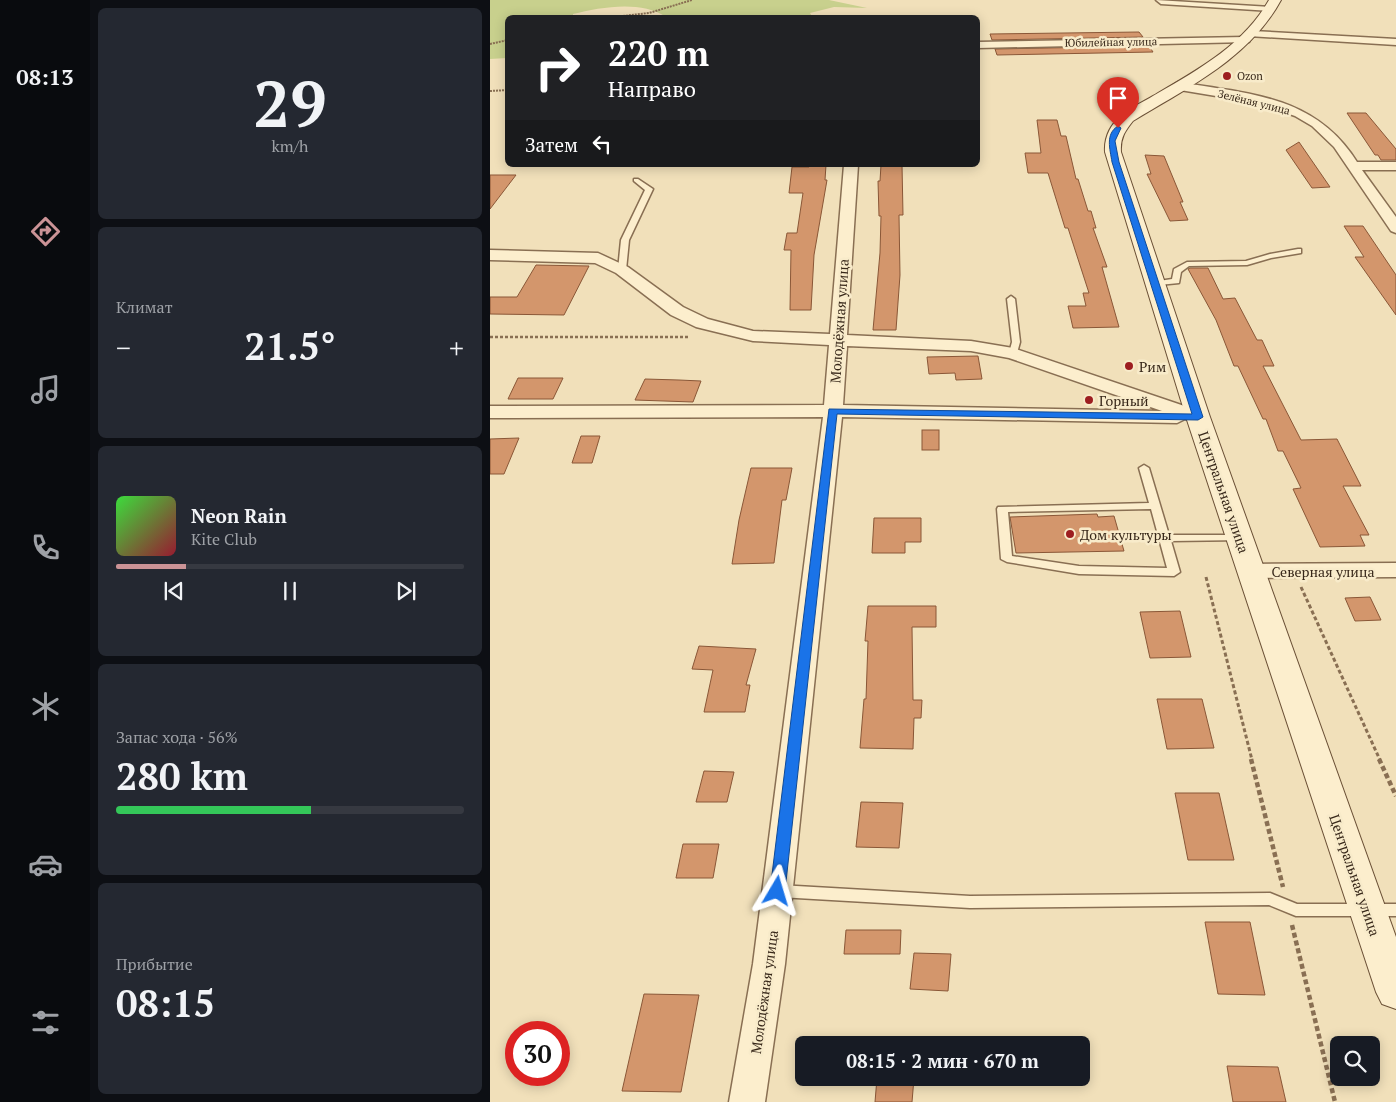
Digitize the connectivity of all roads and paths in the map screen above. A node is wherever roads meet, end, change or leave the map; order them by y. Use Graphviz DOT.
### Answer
graph roads {
  1 [pos="692,0"];
  2 [pos="1158,0"];
  3 [pos="1273,4"];
  4 [pos="638,15"];
  5 [pos="1249,37"];
  6 [pos="505,41"];
  7 [pos="1396,42"];
  8 [pos="490,44"];
  9 [pos="980,45"];
  10 [pos="1178,86"];
  11 [pos="505,90"];
  12 [pos="490,91"];
  13 [pos="1353,166"];
  14 [pos="1396,166"];
  15 [pos="851,167"];
  16 [pos="636,180"];
  17 [pos="1396,228"];
  18 [pos="1298,252"];
  19 [pos="490,255"];
  20 [pos="622,270"];
  21 [pos="1159,282"];
  22 [pos="1011,298"];
  23 [pos="694,336"];
  24 [pos="490,337"];
  25 [pos="838,340"];
  26 [pos="1013,353"];
  27 [pos="833,411"];
  28 [pos="490,412"];
  29 [pos="1198,417"];
  30 [pos="1144,468"];
  31 [pos="1155,506"];
  32 [pos="1164,538"];
  33 [pos="1240,538"];
  34 [pos="1396,570"];
  35 [pos="1251,571"];
  36 [pos="1294,571"];
  37 [pos="1206,577"];
  38 [pos="1396,796"];
  39 [pos="777,891"];
  40 [pos="1288,907"];
  41 [pos="1396,910"];
  42 [pos="1367,911"];
  43 [pos="1396,992"];
  44 [pos="747,1102"];
  45 [pos="1335,1102"];
  1 -- 4 [label="path"];
  2 -- 3 [label="lane"];
  3 -- 5 [label="street, Центральная улица"];
  5 -- 7 [label="street, Юбилейная улица"];
  5 -- 9 [label="street, Юбилейная улица"];
  5 -- 10 [label="street, Центральная улица"];
  6 -- 8 [label="path"];
  10 -- 13 [label="street, Зелёная улица"];
  10 -- 29 [label="street, Центральная улица"];
  11 -- 12 [label="path"];
  13 -- 14 [label="street"];
  13 -- 17 [label="street, Зелёная улица"];
  15 -- 25 [label="street, Молодёжная улица"];
  16 -- 20 [label="lane"];
  18 -- 21 [label="lane"];
  19 -- 20 [label="street"];
  20 -- 25 [label="street"];
  22 -- 26 [label="lane"];
  23 -- 24 [label="path"];
  25 -- 26 [label="street"];
  25 -- 27 [label="street, Молодёжная улица"];
  26 -- 29 [label="street"];
  27 -- 28 [label="street"];
  27 -- 29 [label="street"];
  27 -- 39 [label="street, Молодёжная улица"];
  29 -- 33 [label="street, Центральная улица"];
  30 -- 31 [label="lane"];
  31 -- 32 [label="lane"];
  31 -- 32 [label="lane"];
  32 -- 33 [label="lane"];
  33 -- 35 [label="street, Центральная улица"];
  34 -- 36 [label="street, Северная улица"];
  35 -- 36 [label="street, Северная улица"];
  35 -- 42 [label="street, Центральная улица"];
  36 -- 38 [label="path"];
  37 -- 40 [label="path"];
  39 -- 40 [label="lane"];
  39 -- 44 [label="street, Молодёжная улица"];
  40 -- 42 [label="lane"];
  40 -- 45 [label="path"];
  41 -- 42 [label="lane"];
  42 -- 43 [label="street, Центральная улица"];
}
